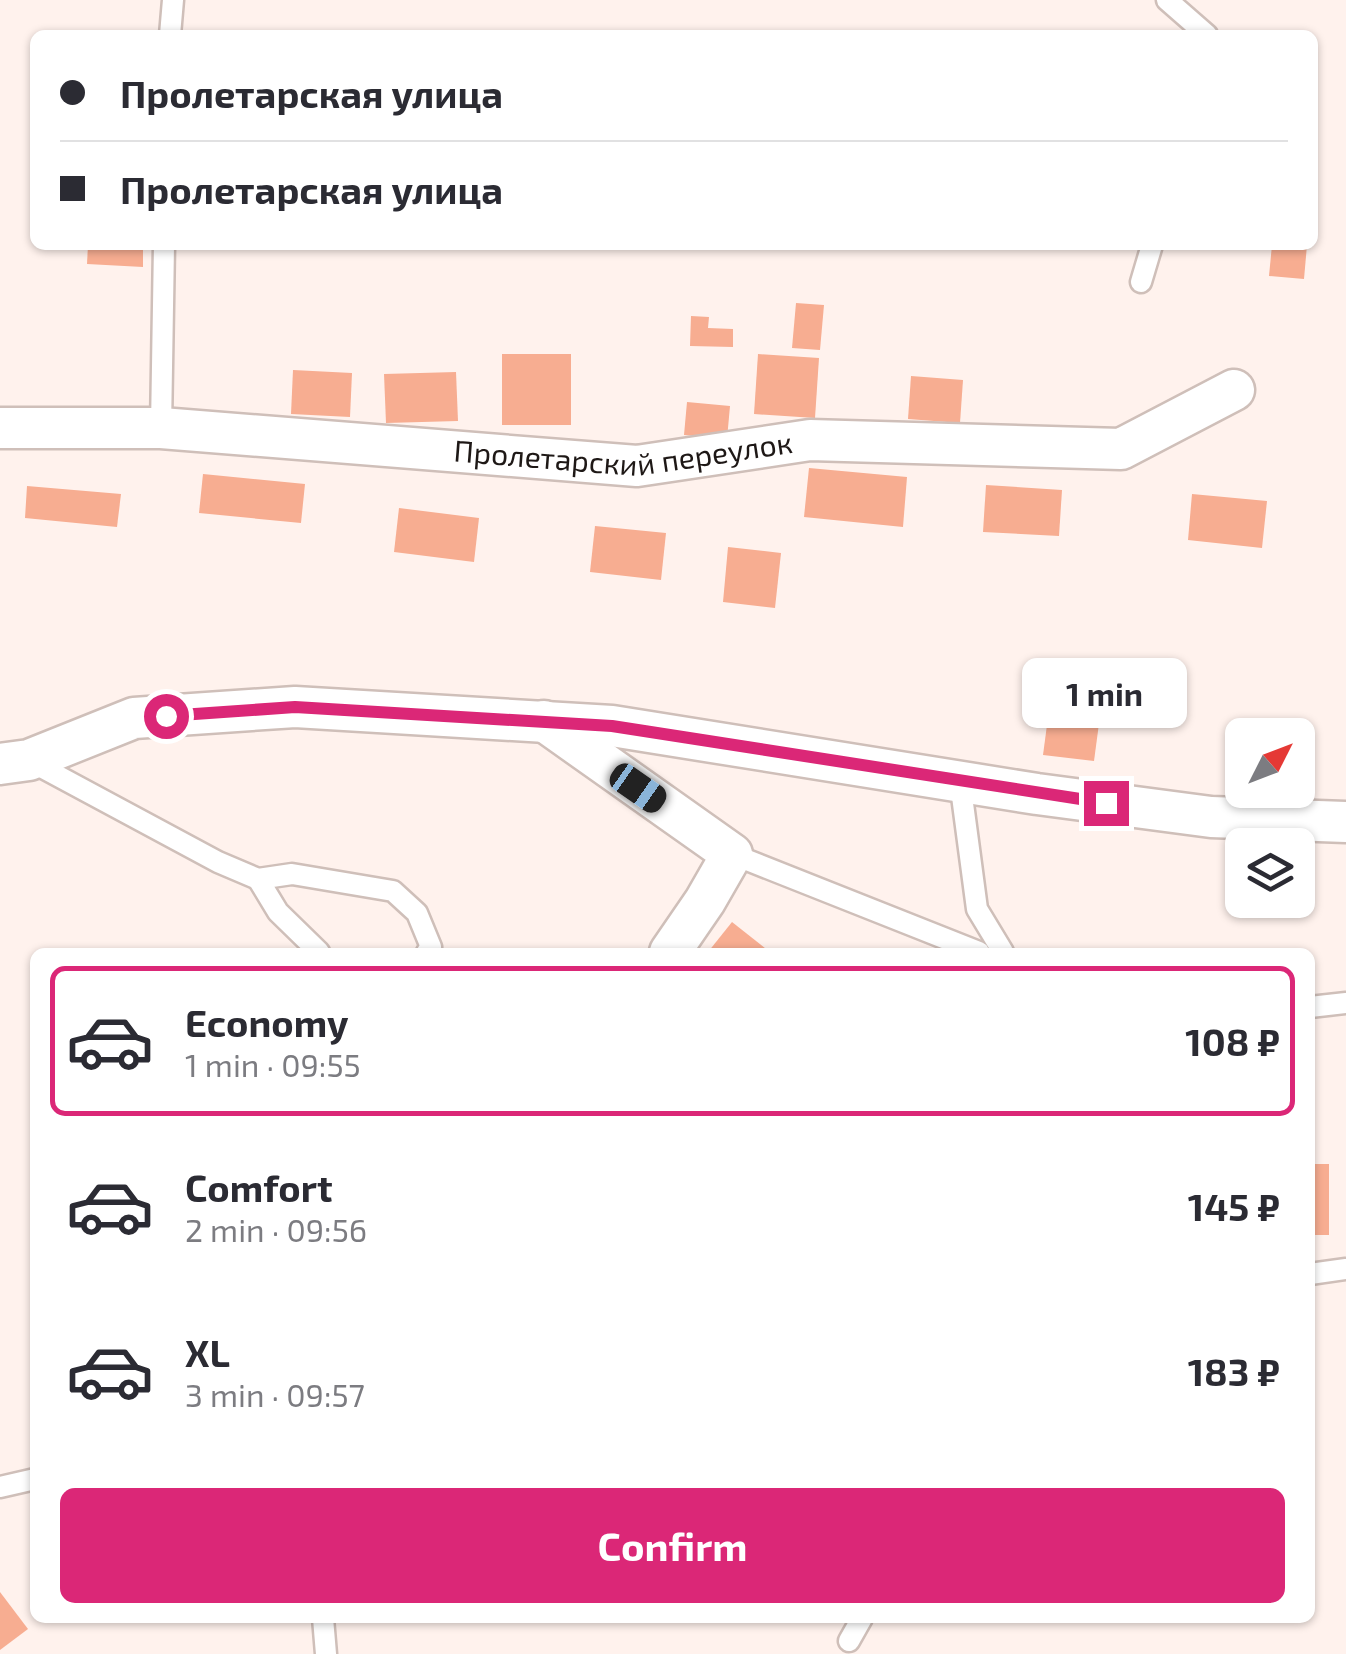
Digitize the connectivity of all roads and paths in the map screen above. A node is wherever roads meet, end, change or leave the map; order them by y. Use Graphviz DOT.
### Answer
graph roads {
  1 [pos="173,0"];
  2 [pos="1167,0"];
  3 [pos="170,30"];
  4 [pos="1202,30"];
  5 [pos="164,250"];
  6 [pos="1150,250"];
  7 [pos="1140,282"];
  8 [pos="1234,390"];
  9 [pos="0,428"];
  10 [pos="161,428"];
  11 [pos="544,722"];
  12 [pos="14,762"];
  13 [pos="960,782"];
  14 [pos="1346,822"];
  15 [pos="732,854"];
  16 [pos="258,879"];
  17 [pos="315,948"];
  18 [pos="429,948"];
  19 [pos="673,948"];
  20 [pos="969,948"];
  21 [pos="1001,948"];
  22 [pos="1346,1003"];
  23 [pos="1315,1006"];
  24 [pos="1346,1269"];
  25 [pos="1315,1273"];
  26 [pos="30,1480"];
  27 [pos="0,1487"];
  28 [pos="323,1623"];
  29 [pos="859,1623"];
  30 [pos="849,1641"];
  31 [pos="326,1654"];
  1 -- 3 [label="lane"];
  2 -- 4 [label="lane"];
  5 -- 10 [label="lane"];
  6 -- 7 [label="lane"];
  8 -- 10 [label="street, Пролетарский переулок"];
  9 -- 10 [label="street, Пролетарский переулок"];
  11 -- 12 [label="street"];
  11 -- 13 [label="street"];
  11 -- 15 [label="street"];
  12 -- 16 [label="lane"];
  13 -- 14 [label="street"];
  13 -- 21 [label="lane"];
  15 -- 19 [label="street"];
  15 -- 20 [label="lane"];
  16 -- 17 [label="lane"];
  16 -- 18 [label="lane"];
  22 -- 23 [label="lane"];
  24 -- 25 [label="lane"];
  26 -- 27 [label="lane"];
  28 -- 31 [label="lane"];
  29 -- 30 [label="lane"];
}
